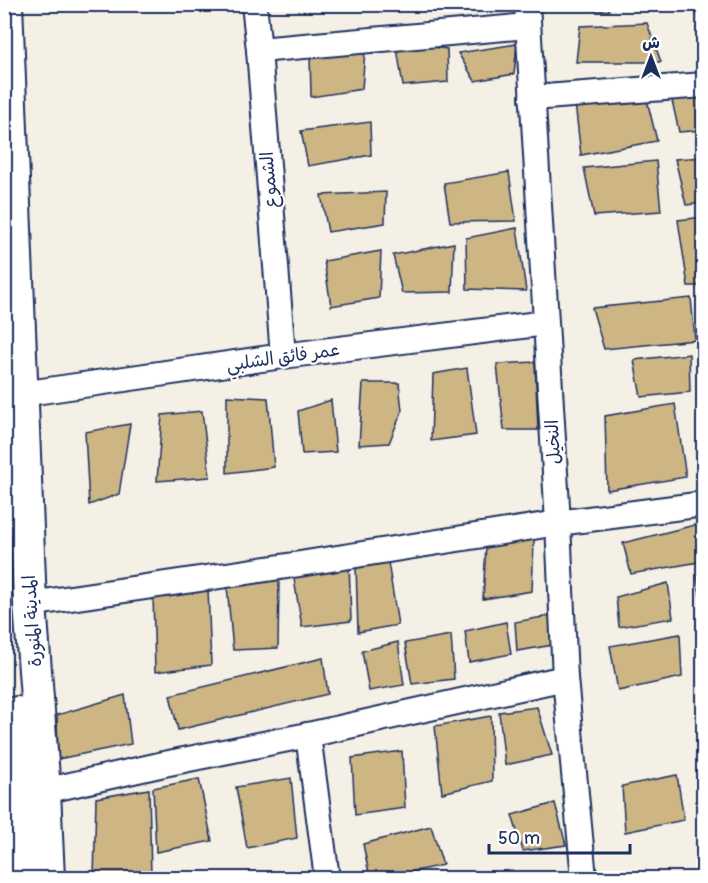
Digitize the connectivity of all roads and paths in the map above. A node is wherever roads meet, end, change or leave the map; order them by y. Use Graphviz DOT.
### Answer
graph roads {
  1 [pos="6,4"];
  2 [pos="254,4"];
  3 [pos="528,15"];
  4 [pos="259,50"];
  5 [pos="704,85"];
  6 [pos="532,98"];
  7 [pos="546,323"];
  8 [pos="283,356"];
  9 [pos="21,394"];
  10 [pos="4,442"];
  11 [pos="704,504"];
  12 [pos="558,523"];
  13 [pos="30,604"];
  14 [pos="565,678"];
  15 [pos="308,735"];
  16 [pos="23,796"];
  17 [pos="25,879"];
  18 [pos="48,879"];
  19 [pos="327,879"];
  20 [pos="584,879"];
  1 -- 9 [label="main road, المدينة المنورة"];
  2 -- 4 [label="street, الشموع"];
  3 -- 4 [label="street"];
  3 -- 6 [label="street, النخيل"];
  4 -- 8 [label="street, الشموع"];
  5 -- 6 [label="street"];
  6 -- 7 [label="street, النخيل"];
  7 -- 8 [label="street, عمر فائق الشلبي"];
  7 -- 12 [label="street, النخيل"];
  8 -- 9 [label="street, عمر فائق الشلبي"];
  9 -- 13 [label="main road, المدينة المنورة"];
  10 -- 16 [label="main road"];
  11 -- 12 [label="street"];
  12 -- 13 [label="street"];
  12 -- 14 [label="street, النخيل"];
  13 -- 16 [label="main road, المدينة المنورة"];
  14 -- 15 [label="street"];
  14 -- 20 [label="street, النخيل"];
  15 -- 16 [label="street"];
  15 -- 19 [label="street"];
  16 -- 17 [label="main road"];
  16 -- 18 [label="main road, المدينة المنورة"];
}
